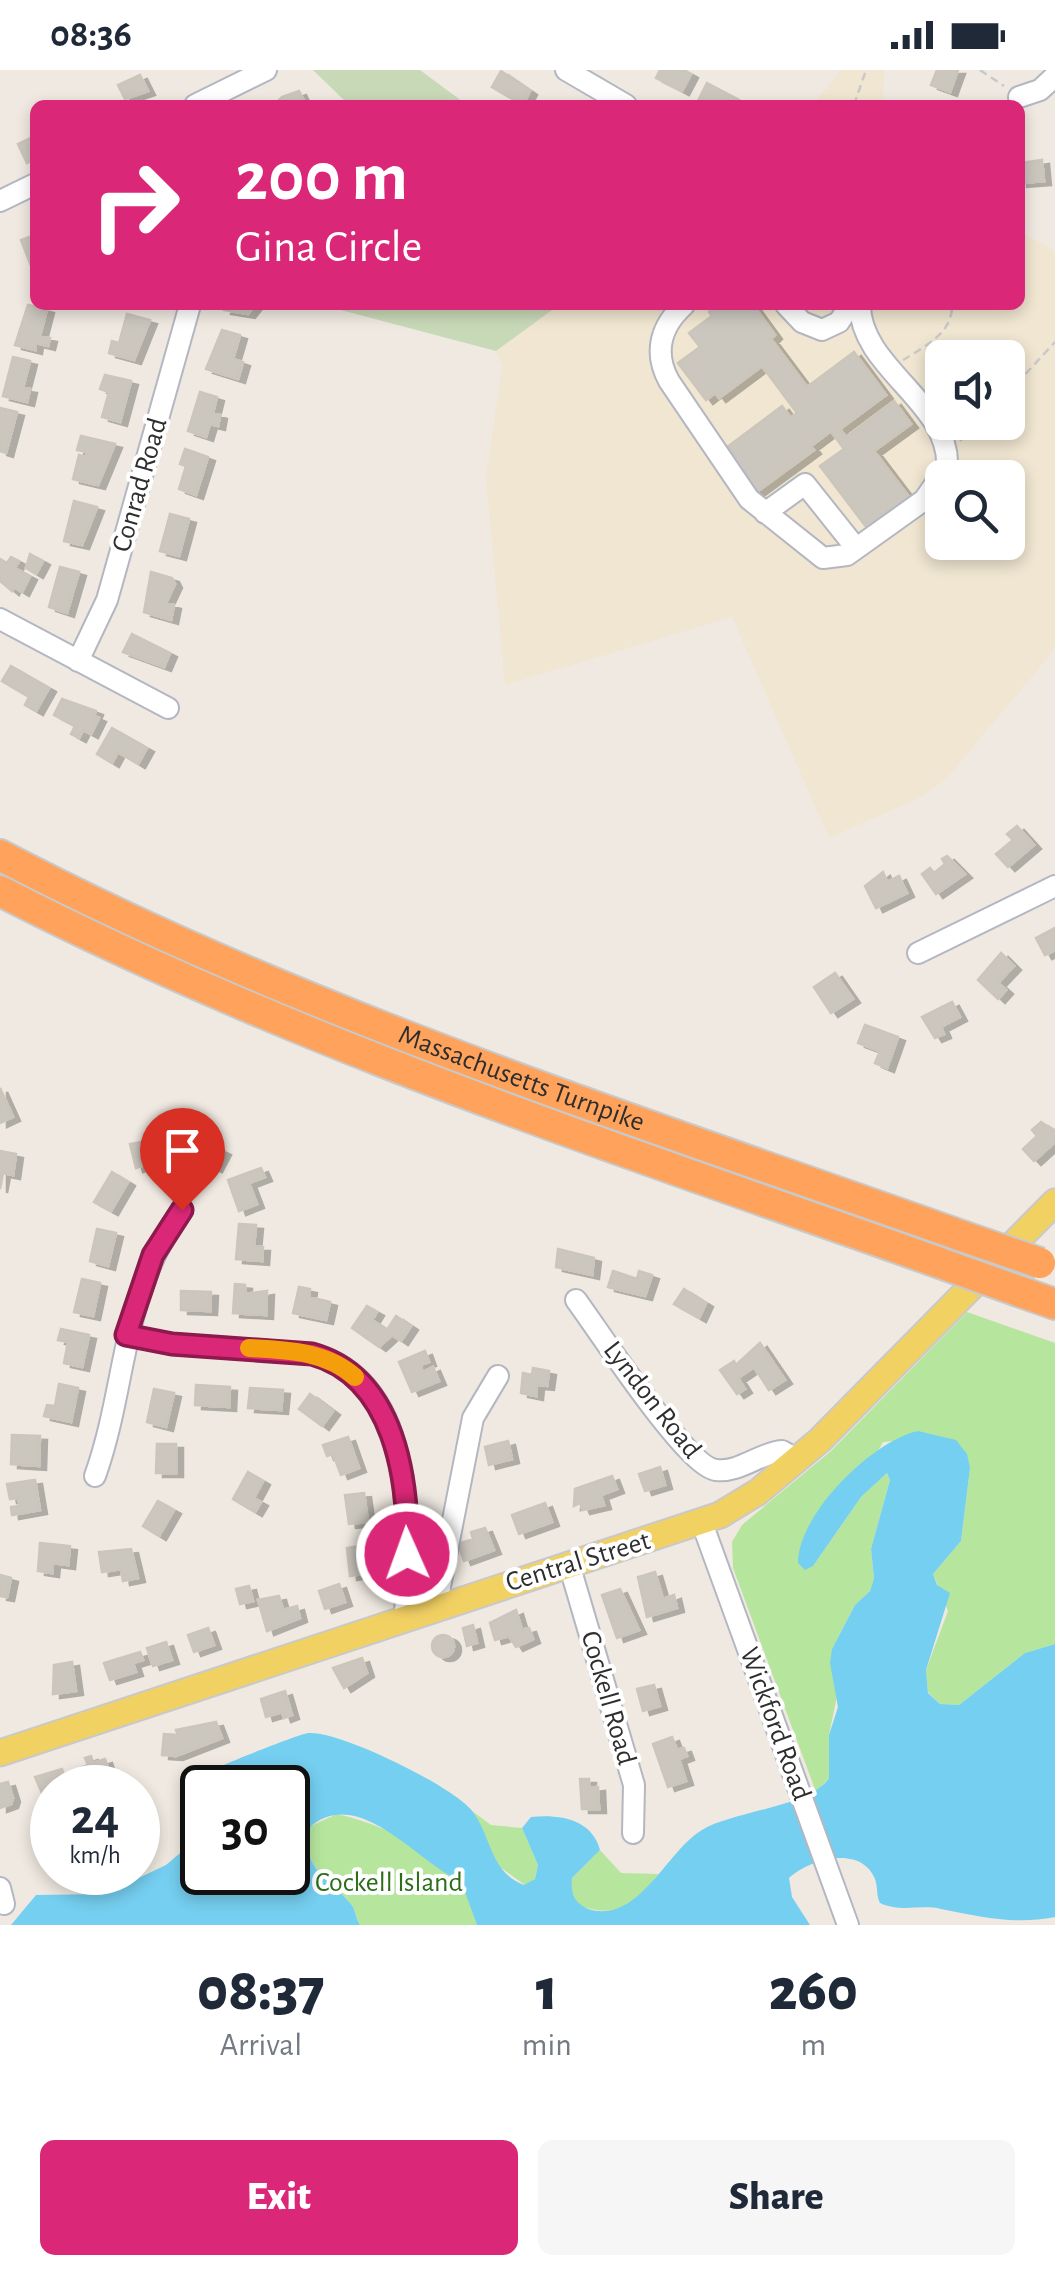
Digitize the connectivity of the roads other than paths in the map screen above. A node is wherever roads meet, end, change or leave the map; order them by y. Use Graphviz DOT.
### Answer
graph roads {
  1 [pos="266,70"];
  2 [pos="566,70"];
  3 [pos="1055,76"];
  4 [pos="1020,96"];
  5 [pos="205,100"];
  6 [pos="617,100"];
  7 [pos="30,186"];
  8 [pos="0,201"];
  9 [pos="189,310"];
  10 [pos="680,310"];
  11 [pos="791,310"];
  12 [pos="847,310"];
  13 [pos="860,310"];
  14 [pos="765,513"];
  15 [pos="856,548"];
  16 [pos="0,619"];
  17 [pos="78,662"];
  18 [pos="168,708"];
  19 [pos="0,855"];
  20 [pos="1055,886"];
  21 [pos="0,892"];
  22 [pos="918,953"];
  23 [pos="1055,1202"];
  24 [pos="182,1210"];
  25 [pos="1047,1266"];
  26 [pos="576,1300"];
  27 [pos="1055,1304"];
  28 [pos="126,1335"];
  29 [pos="498,1376"];
  30 [pos="798,1460"];
  31 [pos="95,1476"];
  32 [pos="702,1523"];
  33 [pos="569,1564"];
  34 [pos="436,1607"];
  35 [pos="406,1617"];
  36 [pos="0,1753"];
  37 [pos="633,1833"];
  38 [pos="848,1925"];
  1 -- 5 [label="street"];
  2 -- 6 [label="street"];
  3 -- 4 [label="street"];
  7 -- 8 [label="street"];
  9 -- 17 [label="street, Conrad Road"];
  10 -- 14 [label="street"];
  11 -- 12 [label="street"];
  13 -- 15 [label="street"];
  14 -- 15 [label="street"];
  14 -- 15 [label="street"];
  16 -- 17 [label="street"];
  17 -- 18 [label="street"];
  19 -- 25 [label="highway, Massachusetts Turnpike, bridge"];
  20 -- 22 [label="street"];
  21 -- 27 [label="highway, Massachusetts Turnpike, bridge"];
  23 -- 30 [label="main road, Central Street"];
  24 -- 28 [label="street"];
  26 -- 30 [label="street, Lyndon Road"];
  28 -- 31 [label="street"];
  28 -- 35 [label="street"];
  29 -- 34 [label="street"];
  30 -- 32 [label="main road, Central Street"];
  32 -- 33 [label="main road, Central Street"];
  32 -- 38 [label="street, Wickford Road"];
  33 -- 34 [label="main road, Central Street"];
  33 -- 37 [label="street, Cockell Road"];
  34 -- 35 [label="main road, Central Street"];
  35 -- 36 [label="main road, Central Street"];
}
